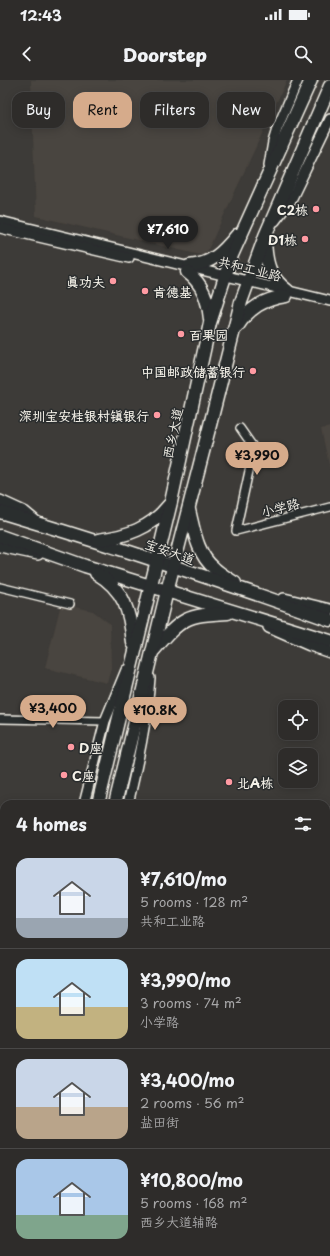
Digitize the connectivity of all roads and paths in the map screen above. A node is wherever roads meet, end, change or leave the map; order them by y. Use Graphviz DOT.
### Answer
graph roads {
  1 [pos="298,80"];
  2 [pos="311,80"];
  3 [pos="330,86"];
  4 [pos="330,118"];
  5 [pos="267,178"];
  6 [pos="0,221"];
  7 [pos="245,225"];
  8 [pos="0,228"];
  9 [pos="265,236"];
  10 [pos="188,269"];
  11 [pos="225,278"];
  12 [pos="247,284"];
  13 [pos="287,293"];
  14 [pos="330,301"];
  15 [pos="330,307"];
  16 [pos="210,323"];
  17 [pos="233,333"];
  18 [pos="240,428"];
  19 [pos="0,501"];
  20 [pos="171,502"];
  21 [pos="330,506"];
  22 [pos="189,508"];
  23 [pos="0,512"];
  24 [pos="38,523"];
  25 [pos="0,536"];
  26 [pos="95,540"];
  27 [pos="0,546"];
  28 [pos="156,561"];
  29 [pos="85,566"];
  30 [pos="174,567"];
  31 [pos="150,586"];
  32 [pos="0,587"];
  33 [pos="167,591"];
  34 [pos="248,591"];
  35 [pos="70,604"];
  36 [pos="330,610"];
  37 [pos="239,613"];
  38 [pos="330,620"];
  39 [pos="330,641"];
  40 [pos="134,652"];
  41 [pos="330,652"];
  42 [pos="152,653"];
  43 [pos="0,719"];
  44 [pos="105,721"];
  45 [pos="85,800"];
  46 [pos="99,800"];
  47 [pos="116,800"];
  48 [pos="129,800"];
  1 -- 5 [label="street"];
  2 -- 5 [label="main road, 西乡大道"];
  3 -- 9 [label="main road"];
  4 -- 9 [label="street"];
  5 -- 7 [label="main road, 西乡大道"];
  6 -- 10 [label="street, 共和工业路"];
  7 -- 10 [label="main road"];
  7 -- 11 [label="main road, 西乡大道"];
  8 -- 10 [label="street, 共和工业路"];
  9 -- 12 [label="main road"];
  9 -- 13 [label="main road"];
  10 -- 11 [label="street, 共和工业路"];
  10 -- 16 [label="main road"];
  11 -- 12 [label="street, 共和工业路"];
  11 -- 16 [label="main road, 西乡大道"];
  12 -- 13 [label="street, 共和工业路"];
  12 -- 17 [label="main road"];
  13 -- 14 [label="street, 共和工业路"];
  13 -- 15 [label="street, 共和工业路"];
  13 -- 17 [label="main road"];
  16 -- 20 [label="main road, 西乡大道"];
  17 -- 22 [label="main road"];
  18 -- 21 [label="street, 小学路"];
  19 -- 24 [label="main road"];
  20 -- 26 [label="main road"];
  20 -- 28 [label="main road, 西乡大道"];
  22 -- 30 [label="main road"];
  22 -- 34 [label="main road"];
  23 -- 24 [label="main road, 宝安大道"];
  24 -- 26 [label="main road, 宝安大道"];
  25 -- 29 [label="main road"];
  26 -- 28 [label="main road, 宝安大道"];
  27 -- 29 [label="main road"];
  28 -- 30 [label="main road, 宝安大道"];
  28 -- 31 [label="main road, 西乡大道"];
  29 -- 31 [label="main road"];
  29 -- 40 [label="main road"];
  30 -- 33 [label="main road"];
  30 -- 34 [label="main road, 宝安大道"];
  31 -- 33 [label="main road"];
  31 -- 40 [label="main road, 西乡大道"];
  32 -- 35 [label="street"];
  33 -- 37 [label="main road"];
  33 -- 42 [label="main road"];
  34 -- 36 [label="main road"];
  34 -- 38 [label="main road, 宝安大道"];
  37 -- 39 [label="main road"];
  37 -- 41 [label="main road"];
  37 -- 42 [label="main road"];
  40 -- 44 [label="street"];
  40 -- 46 [label="main road, 西乡大道"];
  42 -- 47 [label="main road"];
  42 -- 48 [label="street"];
  43 -- 44 [label="street"];
  44 -- 45 [label="street"];
}
